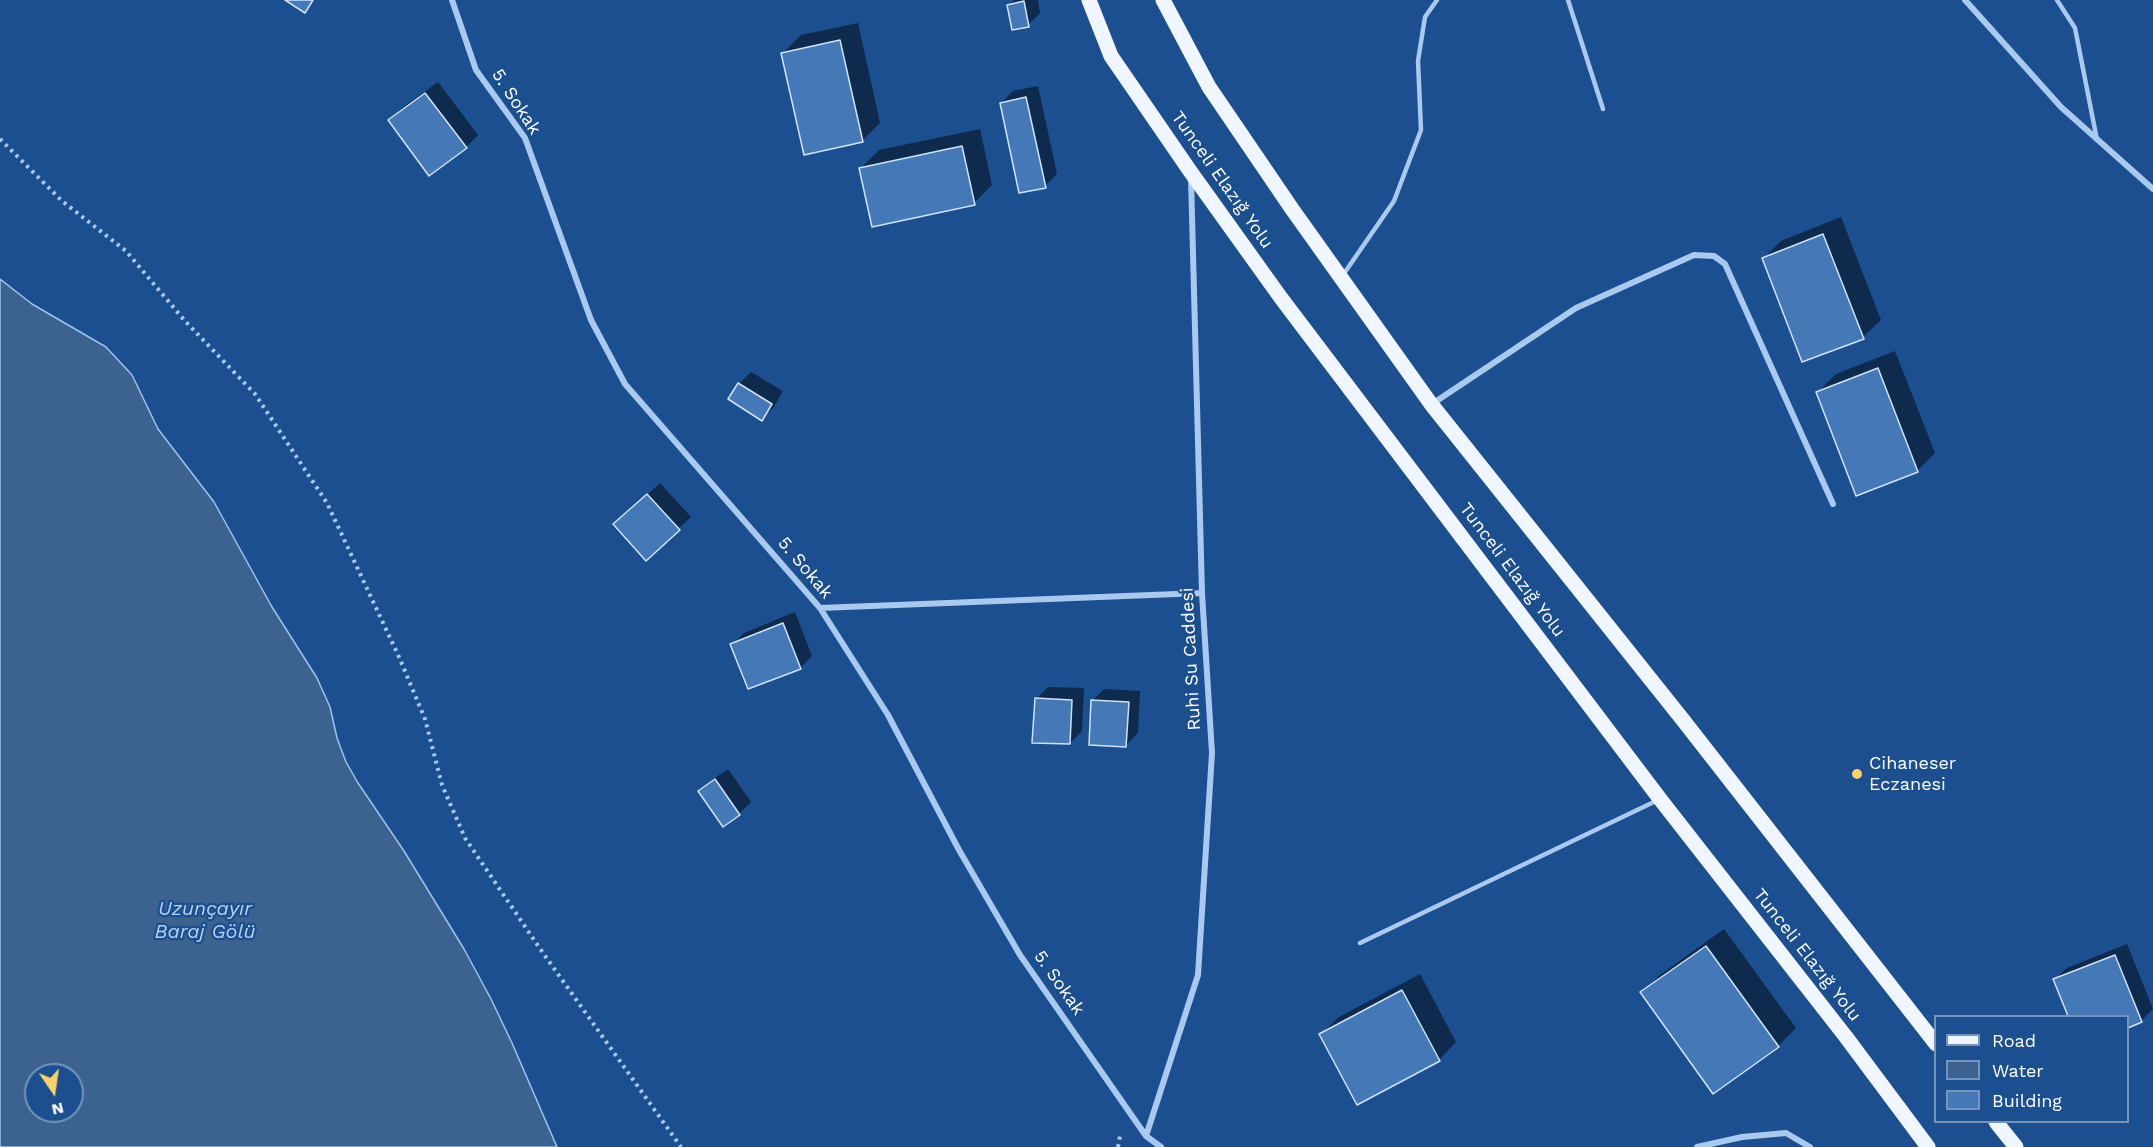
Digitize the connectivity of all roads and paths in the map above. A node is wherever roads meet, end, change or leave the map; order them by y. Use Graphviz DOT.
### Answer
graph roads {
  1 [pos="452,0"];
  2 [pos="1089,0"];
  3 [pos="1163,0"];
  4 [pos="1437,0"];
  5 [pos="1568,0"];
  6 [pos="1965,0"];
  7 [pos="2056,0"];
  8 [pos="1603,109"];
  9 [pos="0,139"];
  10 [pos="2097,140"];
  11 [pos="1190,171"];
  12 [pos="2153,189"];
  13 [pos="1342,278"];
  14 [pos="1431,404"];
  15 [pos="1833,504"];
  16 [pos="1202,593"];
  17 [pos="820,608"];
  18 [pos="1660,799"];
  19 [pos="1360,943"];
  20 [pos="1934,1043"];
  21 [pos="1997,1123"];
  22 [pos="1146,1136"];
  23 [pos="681,1147"];
  24 [pos="1161,1147"];
  25 [pos="1697,1147"];
  26 [pos="1810,1147"];
  27 [pos="1928,1147"];
  28 [pos="2016,1147"];
  1 -- 17 [label="street, 5. Sokak"];
  2 -- 11 [label="main road, Tunceli Elazığ Yolu"];
  3 -- 13 [label="main road"];
  4 -- 13 [label="lane"];
  5 -- 8 [label="lane"];
  6 -- 10 [label="street"];
  7 -- 10 [label="lane"];
  9 -- 23 [label="path"];
  10 -- 12 [label="street"];
  11 -- 16 [label="street, Ruhi Su Caddesi"];
  11 -- 18 [label="main road, Tunceli Elazığ Yolu"];
  13 -- 14 [label="main road"];
  14 -- 15 [label="street"];
  14 -- 20 [label="main road"];
  16 -- 17 [label="street"];
  16 -- 22 [label="street, Ruhi Su Caddesi"];
  17 -- 22 [label="street, 5. Sokak"];
  18 -- 19 [label="lane"];
  18 -- 27 [label="main road, Tunceli Elazığ Yolu"];
  21 -- 28 [label="main road"];
  22 -- 24 [label="street, 5. Sokak"];
  25 -- 26 [label="street"];
}
